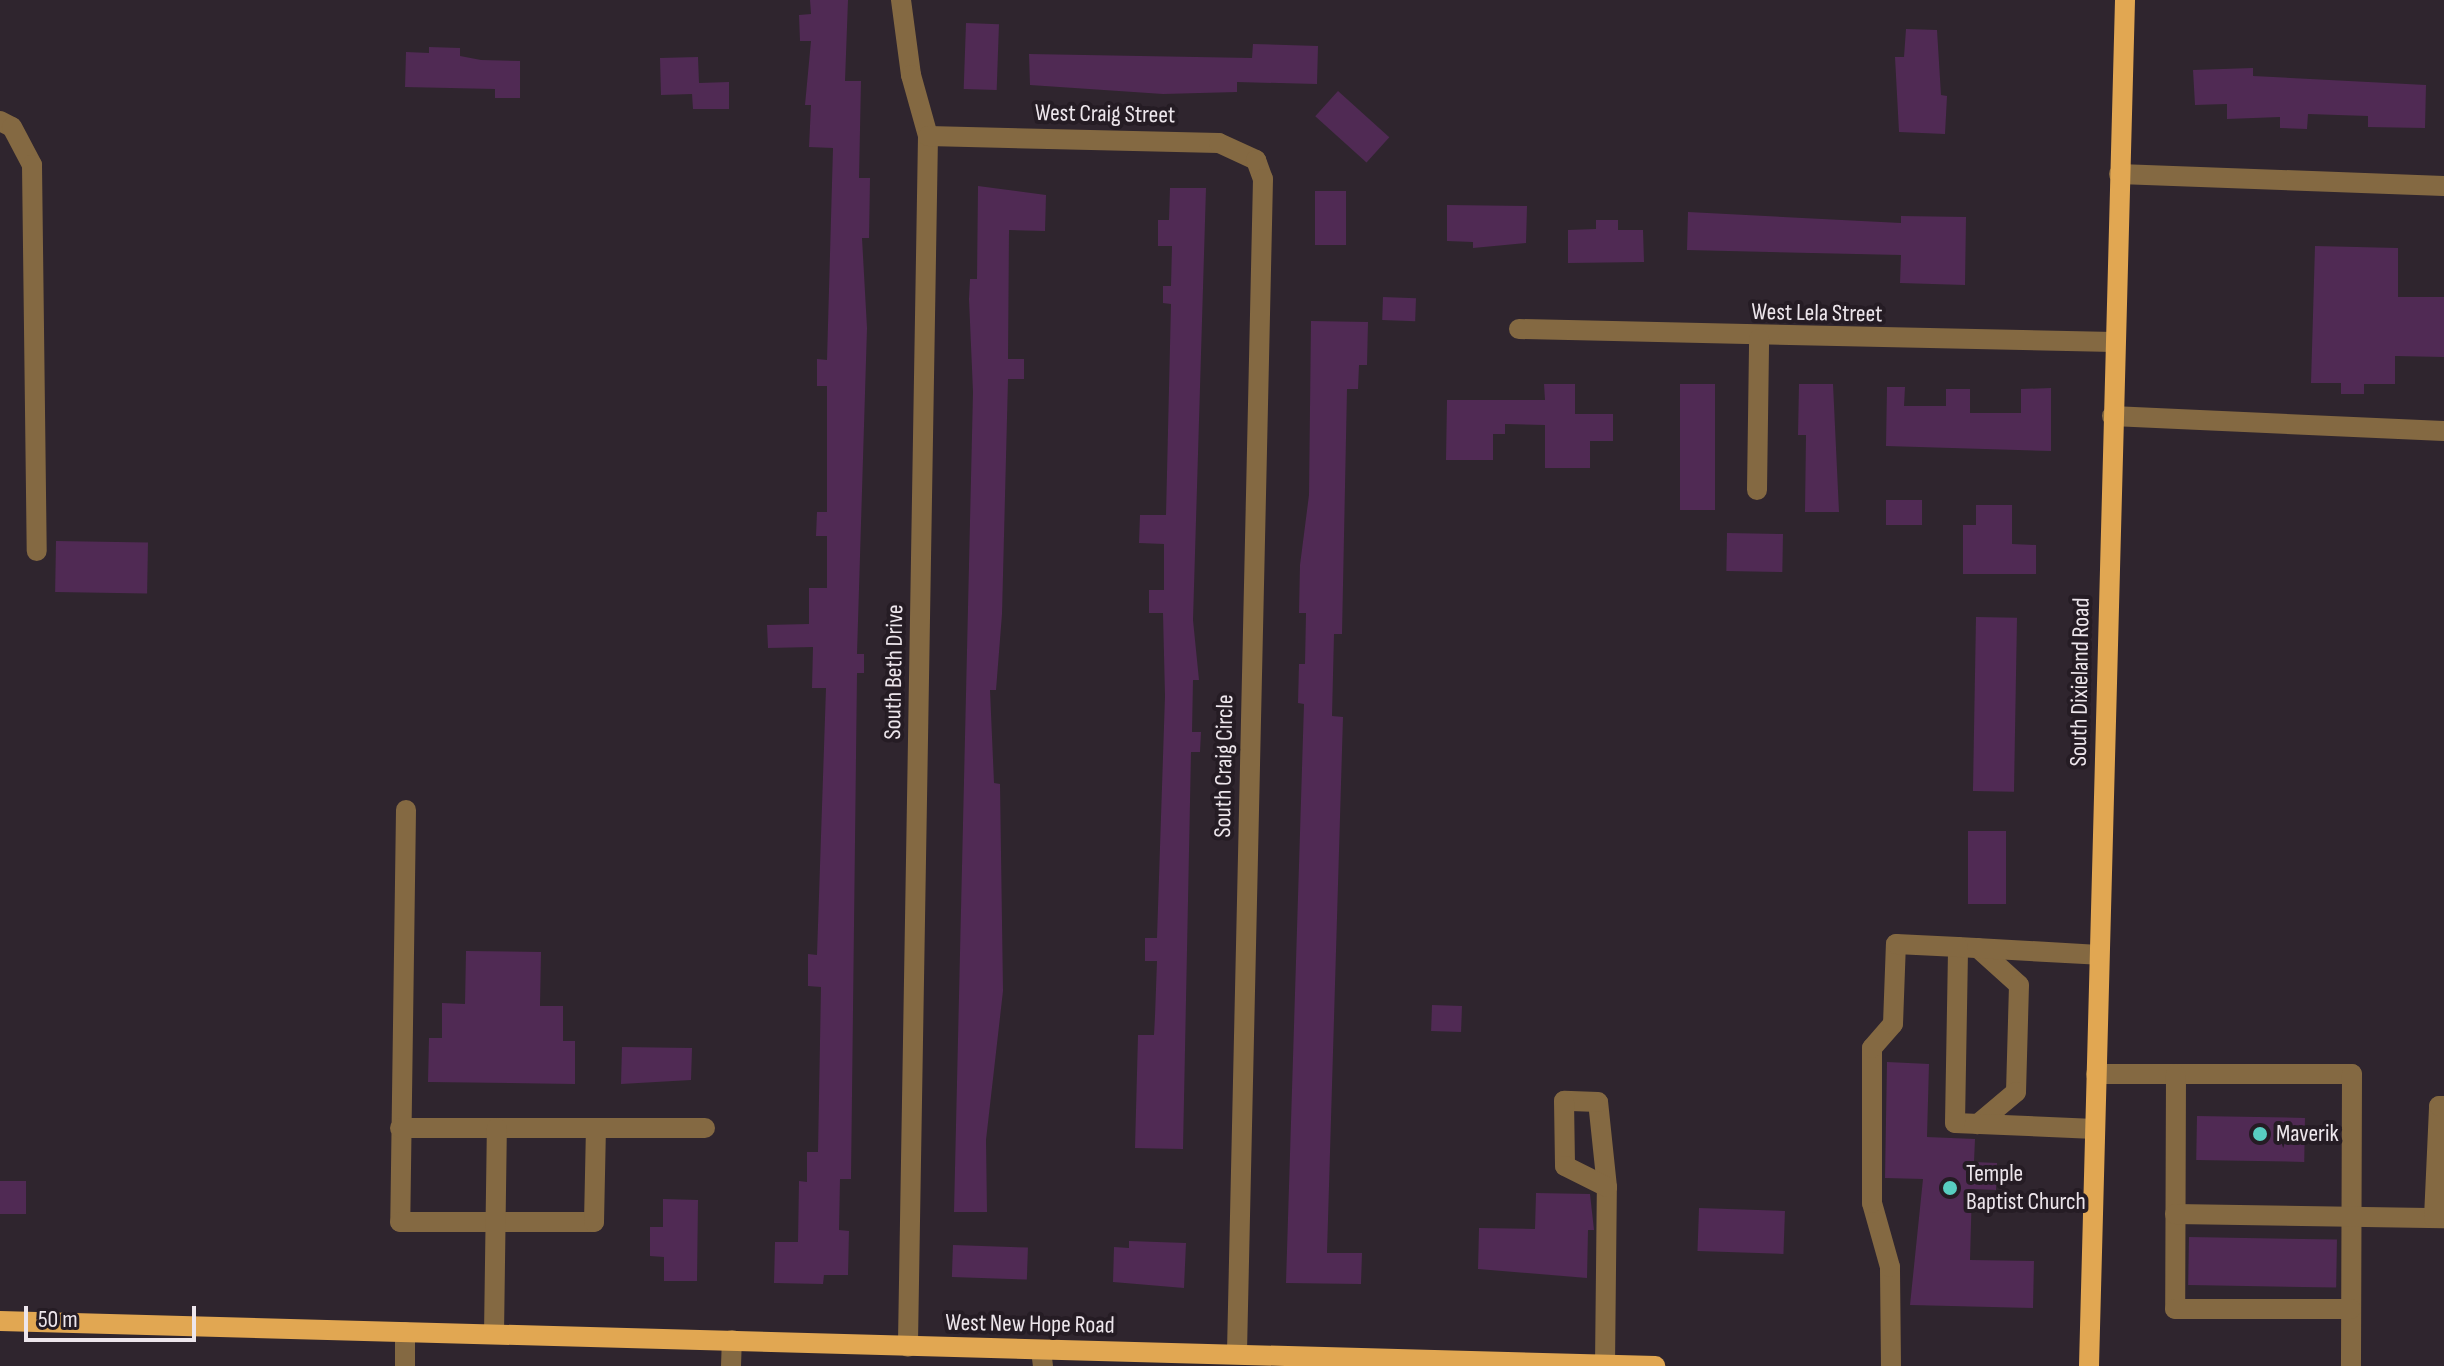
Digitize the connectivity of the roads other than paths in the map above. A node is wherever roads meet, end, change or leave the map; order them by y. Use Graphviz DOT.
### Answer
graph roads {
  1 [pos="901,0"];
  2 [pos="2125,0"];
  3 [pos="0,121"];
  4 [pos="928,136"];
  5 [pos="2119,174"];
  6 [pos="1263,179"];
  7 [pos="2444,186"];
  8 [pos="1519,329"];
  9 [pos="1759,339"];
  10 [pos="2114,342"];
  11 [pos="2112,416"];
  12 [pos="2444,431"];
  13 [pos="1757,490"];
  14 [pos="37,551"];
  15 [pos="406,810"];
  16 [pos="1968,948"];
  17 [pos="2099,955"];
  18 [pos="2096,1074"];
  19 [pos="2176,1074"];
  20 [pos="2444,1106"];
  21 [pos="1978,1124"];
  22 [pos="400,1128"];
  23 [pos="497,1128"];
  24 [pos="596,1128"];
  25 [pos="705,1128"];
  26 [pos="2095,1129"];
  27 [pos="1607,1187"];
  28 [pos="2175,1214"];
  29 [pos="2351,1214"];
  30 [pos="2439,1218"];
  31 [pos="495,1222"];
  32 [pos="2351,1309"];
  33 [pos="0,1321"];
  34 [pos="405,1332"];
  35 [pos="494,1334"];
  36 [pos="732,1340"];
  37 [pos="908,1347"];
  38 [pos="1237,1354"];
  39 [pos="1042,1358"];
  40 [pos="1605,1365"];
  41 [pos="405,1366"];
  42 [pos="731,1366"];
  43 [pos="1655,1366"];
  44 [pos="1891,1366"];
  45 [pos="2089,1366"];
  46 [pos="2351,1366"];
  1 -- 4 [label="street, South Beth Drive"];
  2 -- 5 [label="main road, South Dixieland Road"];
  3 -- 14 [label="street"];
  4 -- 6 [label="street, West Craig Street"];
  4 -- 37 [label="street, South Beth Drive"];
  5 -- 7 [label="street"];
  5 -- 10 [label="main road, South Dixieland Road"];
  6 -- 38 [label="street, South Craig Circle"];
  8 -- 9 [label="street, West Lela Street"];
  9 -- 10 [label="street, West Lela Street"];
  9 -- 13 [label="street"];
  10 -- 11 [label="main road, South Dixieland Road"];
  11 -- 12 [label="street"];
  11 -- 17 [label="main road, South Dixieland Road"];
  15 -- 22 [label="street"];
  16 -- 17 [label="street"];
  16 -- 21 [label="street"];
  16 -- 21 [label="street"];
  16 -- 44 [label="street"];
  17 -- 18 [label="main road, South Dixieland Road"];
  18 -- 19 [label="street"];
  18 -- 26 [label="main road, South Dixieland Road"];
  19 -- 28 [label="street"];
  19 -- 29 [label="street"];
  20 -- 30 [label="street"];
  21 -- 26 [label="street"];
  22 -- 23 [label="street"];
  22 -- 31 [label="street"];
  23 -- 24 [label="street"];
  23 -- 31 [label="street"];
  24 -- 25 [label="street"];
  24 -- 31 [label="street"];
  26 -- 45 [label="main road, South Dixieland Road"];
  27 -- 40 [label="street"];
  28 -- 29 [label="street"];
  28 -- 32 [label="street"];
  29 -- 30 [label="street"];
  29 -- 32 [label="street"];
  31 -- 35 [label="street"];
  32 -- 46 [label="street"];
  33 -- 34 [label="main road, West New Hope Road"];
  34 -- 35 [label="main road, West New Hope Road"];
  34 -- 41 [label="street"];
  35 -- 36 [label="main road, West New Hope Road"];
  36 -- 37 [label="main road, West New Hope Road"];
  36 -- 42 [label="street"];
  37 -- 39 [label="main road, West New Hope Road"];
  38 -- 39 [label="main road, West New Hope Road"];
  38 -- 40 [label="main road, West New Hope Road"];
  40 -- 43 [label="main road, West New Hope Road"];
}
